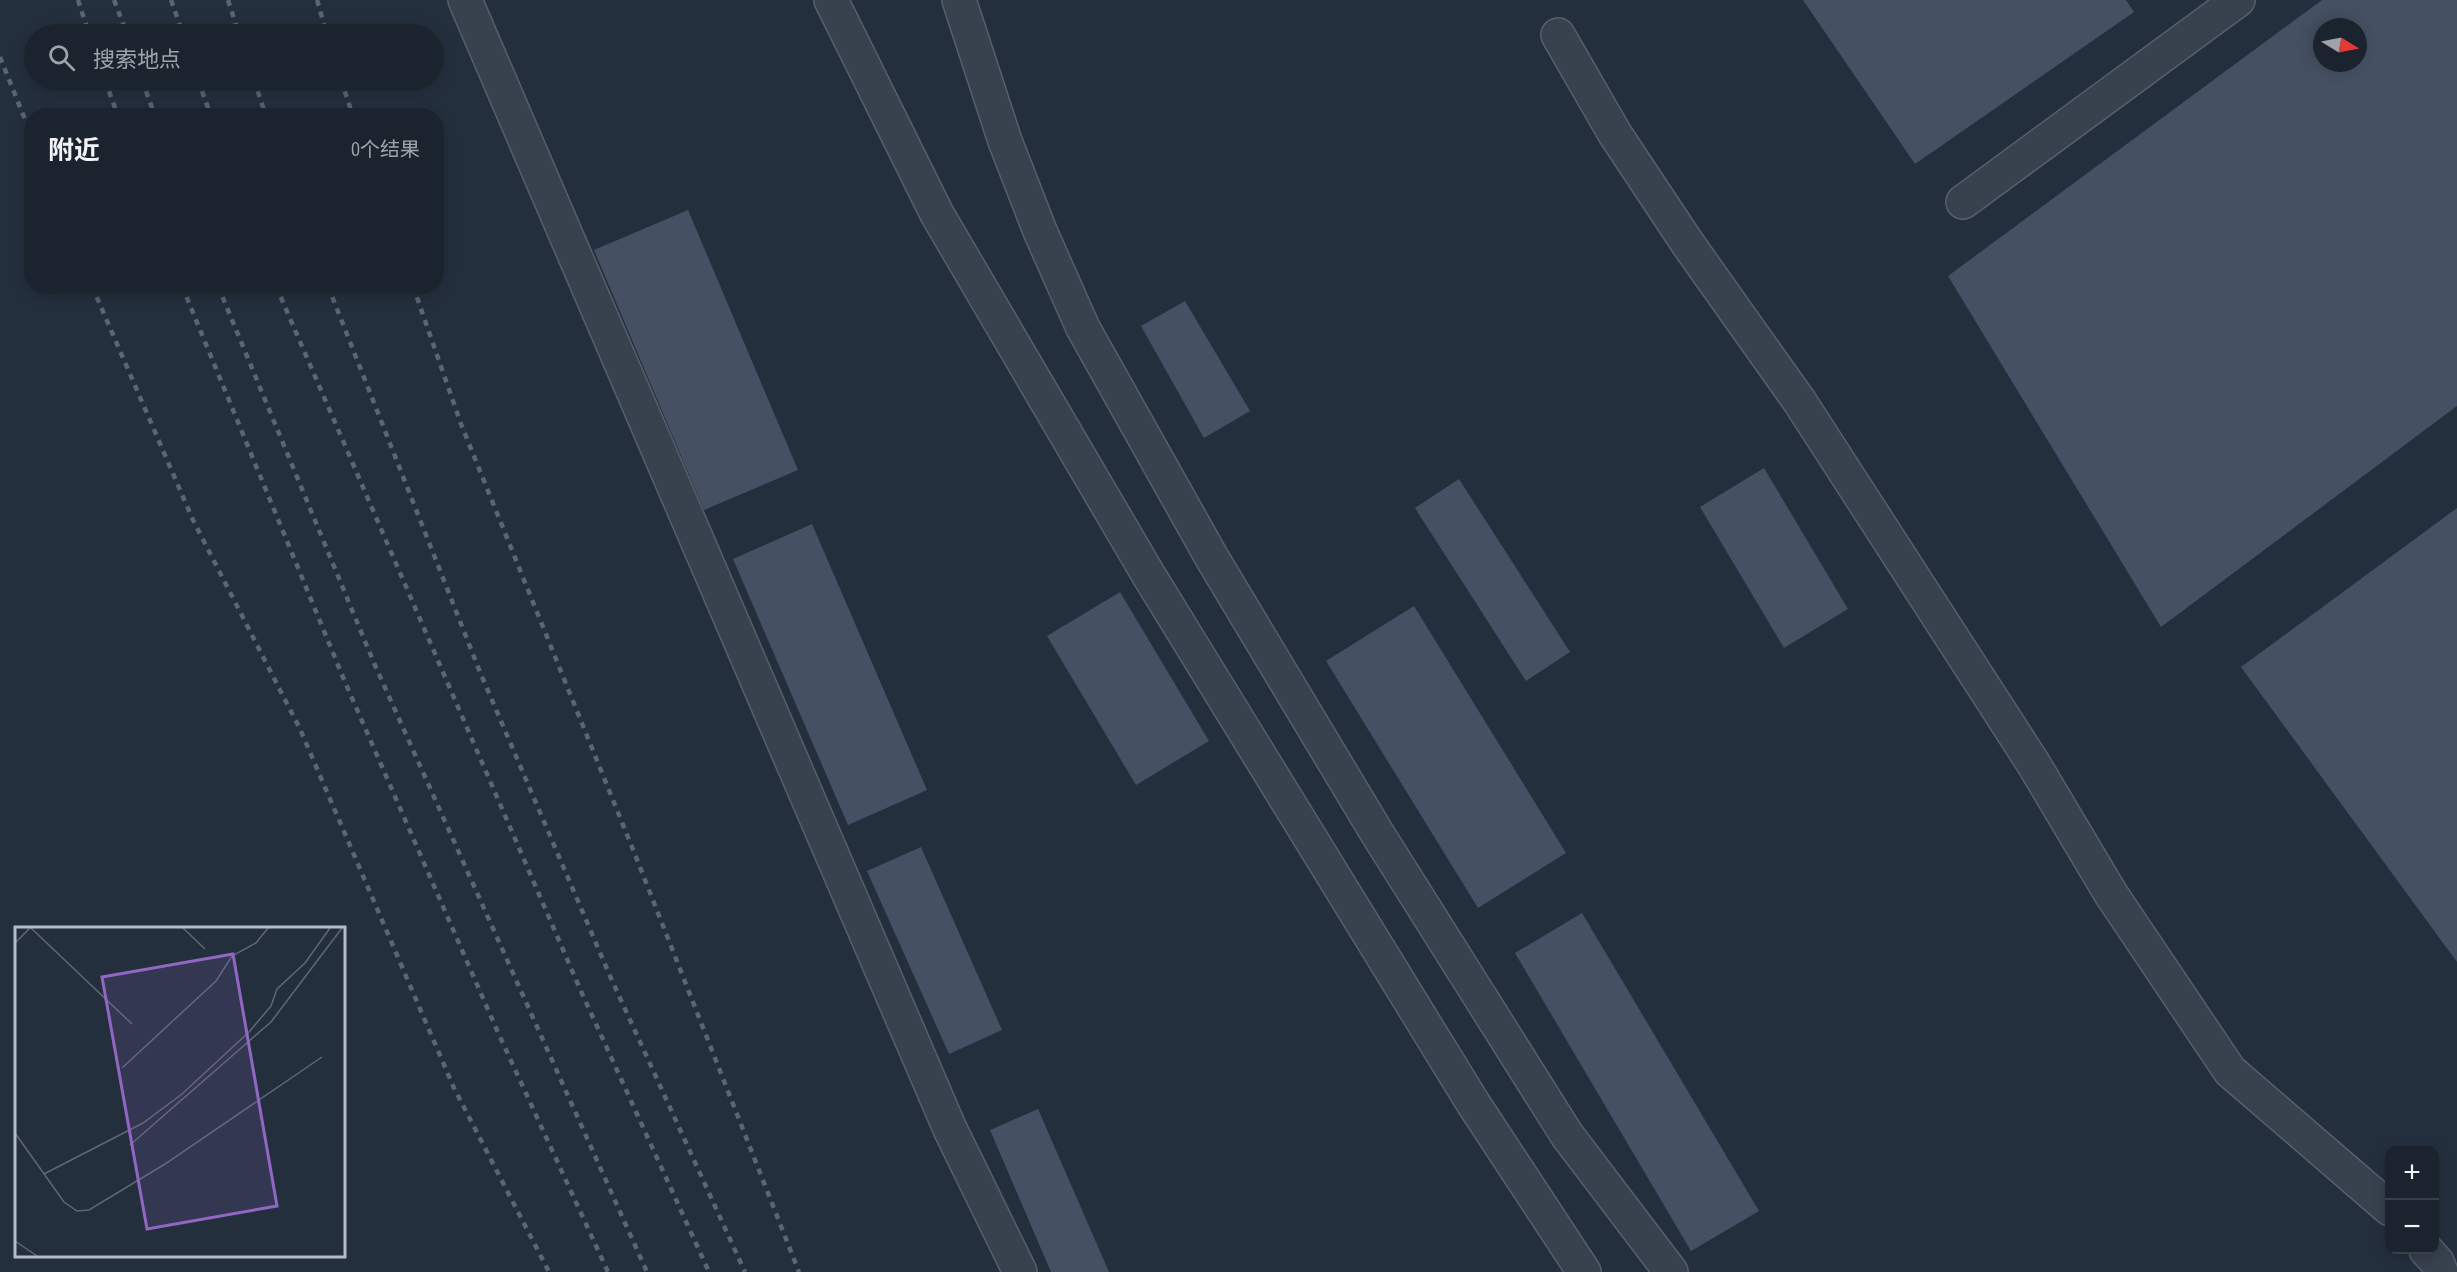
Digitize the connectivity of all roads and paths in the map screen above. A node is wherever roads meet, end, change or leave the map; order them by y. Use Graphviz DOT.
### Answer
graph roads {
  1 [pos="465,0"];
  2 [pos="831,0"];
  3 [pos="959,0"];
  4 [pos="2238,0"];
  5 [pos="1558,35"];
  6 [pos="1964,202"];
  7 [pos="2385,1205"];
  8 [pos="2430,1254"];
  9 [pos="1020,1272"];
  10 [pos="1584,1272"];
  11 [pos="1671,1272"];
  12 [pos="2441,1272"];
  1 -- 9 [label="lane"];
  2 -- 10 [label="lane"];
  3 -- 11 [label="lane"];
  4 -- 6 [label="lane"];
  5 -- 7 [label="lane"];
  8 -- 12 [label="lane"];
}
